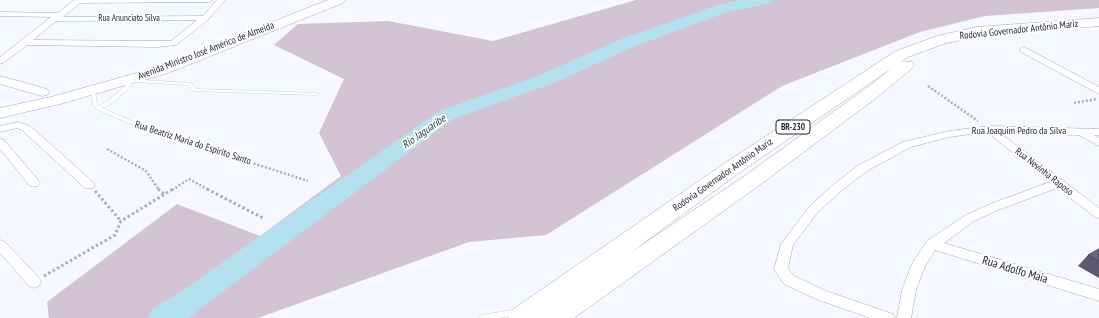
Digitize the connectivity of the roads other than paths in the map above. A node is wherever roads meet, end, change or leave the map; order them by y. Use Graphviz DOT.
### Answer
graph roads {
  1 [pos="79,0"];
  2 [pos="209,0"];
  3 [pos="221,0"];
  4 [pos="315,0"];
  5 [pos="339,0"];
  6 [pos="0,14"];
  7 [pos="57,17"];
  8 [pos="205,18"];
  9 [pos="1099,22"];
  10 [pos="1099,29"];
  11 [pos="24,42"];
  12 [pos="1024,50"];
  13 [pos="0,61"];
  14 [pos="0,80"];
  15 [pos="130,80"];
  16 [pos="93,91"];
  17 [pos="1099,91"];
  18 [pos="42,92"];
  19 [pos="317,94"];
  20 [pos="0,102"];
  21 [pos="98,108"];
  22 [pos="0,113"];
  23 [pos="140,126"];
  24 [pos="0,129"];
  25 [pos="989,129"];
  26 [pos="1082,132"];
  27 [pos="1099,132"];
  28 [pos="0,142"];
  29 [pos="1099,143"];
  30 [pos="34,183"];
  31 [pos="1058,183"];
  32 [pos="89,185"];
  33 [pos="1099,214"];
  34 [pos="932,244"];
  35 [pos="0,245"];
  36 [pos="34,282"];
  37 [pos="1099,295"];
  38 [pos="528,313"];
  39 [pos="483,318"];
  40 [pos="554,318"];
  41 [pos="888,318"];
  42 [pos="904,318"];
  1 -- 2 [label="street"];
  1 -- 7 [label="street"];
  3 -- 8 [label="street"];
  4 -- 18 [label="main road, Avenida Ministro José Américo de Almeida"];
  5 -- 15 [label="main road, Avenida Ministro José Américo de Almeida"];
  6 -- 7 [label="street, Rua Anunciato Silva"];
  7 -- 8 [label="street, Rua Anunciato Silva"];
  7 -- 11 [label="street"];
  8 -- 11 [label="street"];
  9 -- 38 [label="highway, Rodovia Governador Antônio Mariz / BR-230"];
  10 -- 40 [label="highway, Rodovia Governador Antônio Mariz / BR-230"];
  11 -- 13 [label="street"];
  12 -- 17 [label="street"];
  14 -- 18 [label="street"];
  15 -- 16 [label="main road, Avenida Ministro José Américo de Almeida"];
  15 -- 19 [label="lane"];
  15 -- 21 [label="lane"];
  16 -- 21 [label="lane"];
  16 -- 22 [label="main road, Avenida Ministro José Américo de Almeida"];
  18 -- 20 [label="main road, Avenida Ministro José Américo de Almeida"];
  21 -- 23 [label="lane, Rua Beatriz Maria do Espirito Santo"];
  24 -- 32 [label="street"];
  25 -- 26 [label="street, Rua Joaquim Pedro da Silva"];
  25 -- 31 [label="street, Rua Nevinha Raposo"];
  25 -- 41 [label="street, Rua Joaquim Pedro da Silva"];
  26 -- 27 [label="street, Rua Joaquim Pedro da Silva"];
  26 -- 29 [label="street"];
  28 -- 30 [label="street"];
  31 -- 33 [label="street, Rua Nevinha Raposo"];
  31 -- 34 [label="street"];
  34 -- 37 [label="street, Rua Adolfo Maia"];
  34 -- 42 [label="street"];
  35 -- 36 [label="street"];
  38 -- 39 [label="lane"];
}
